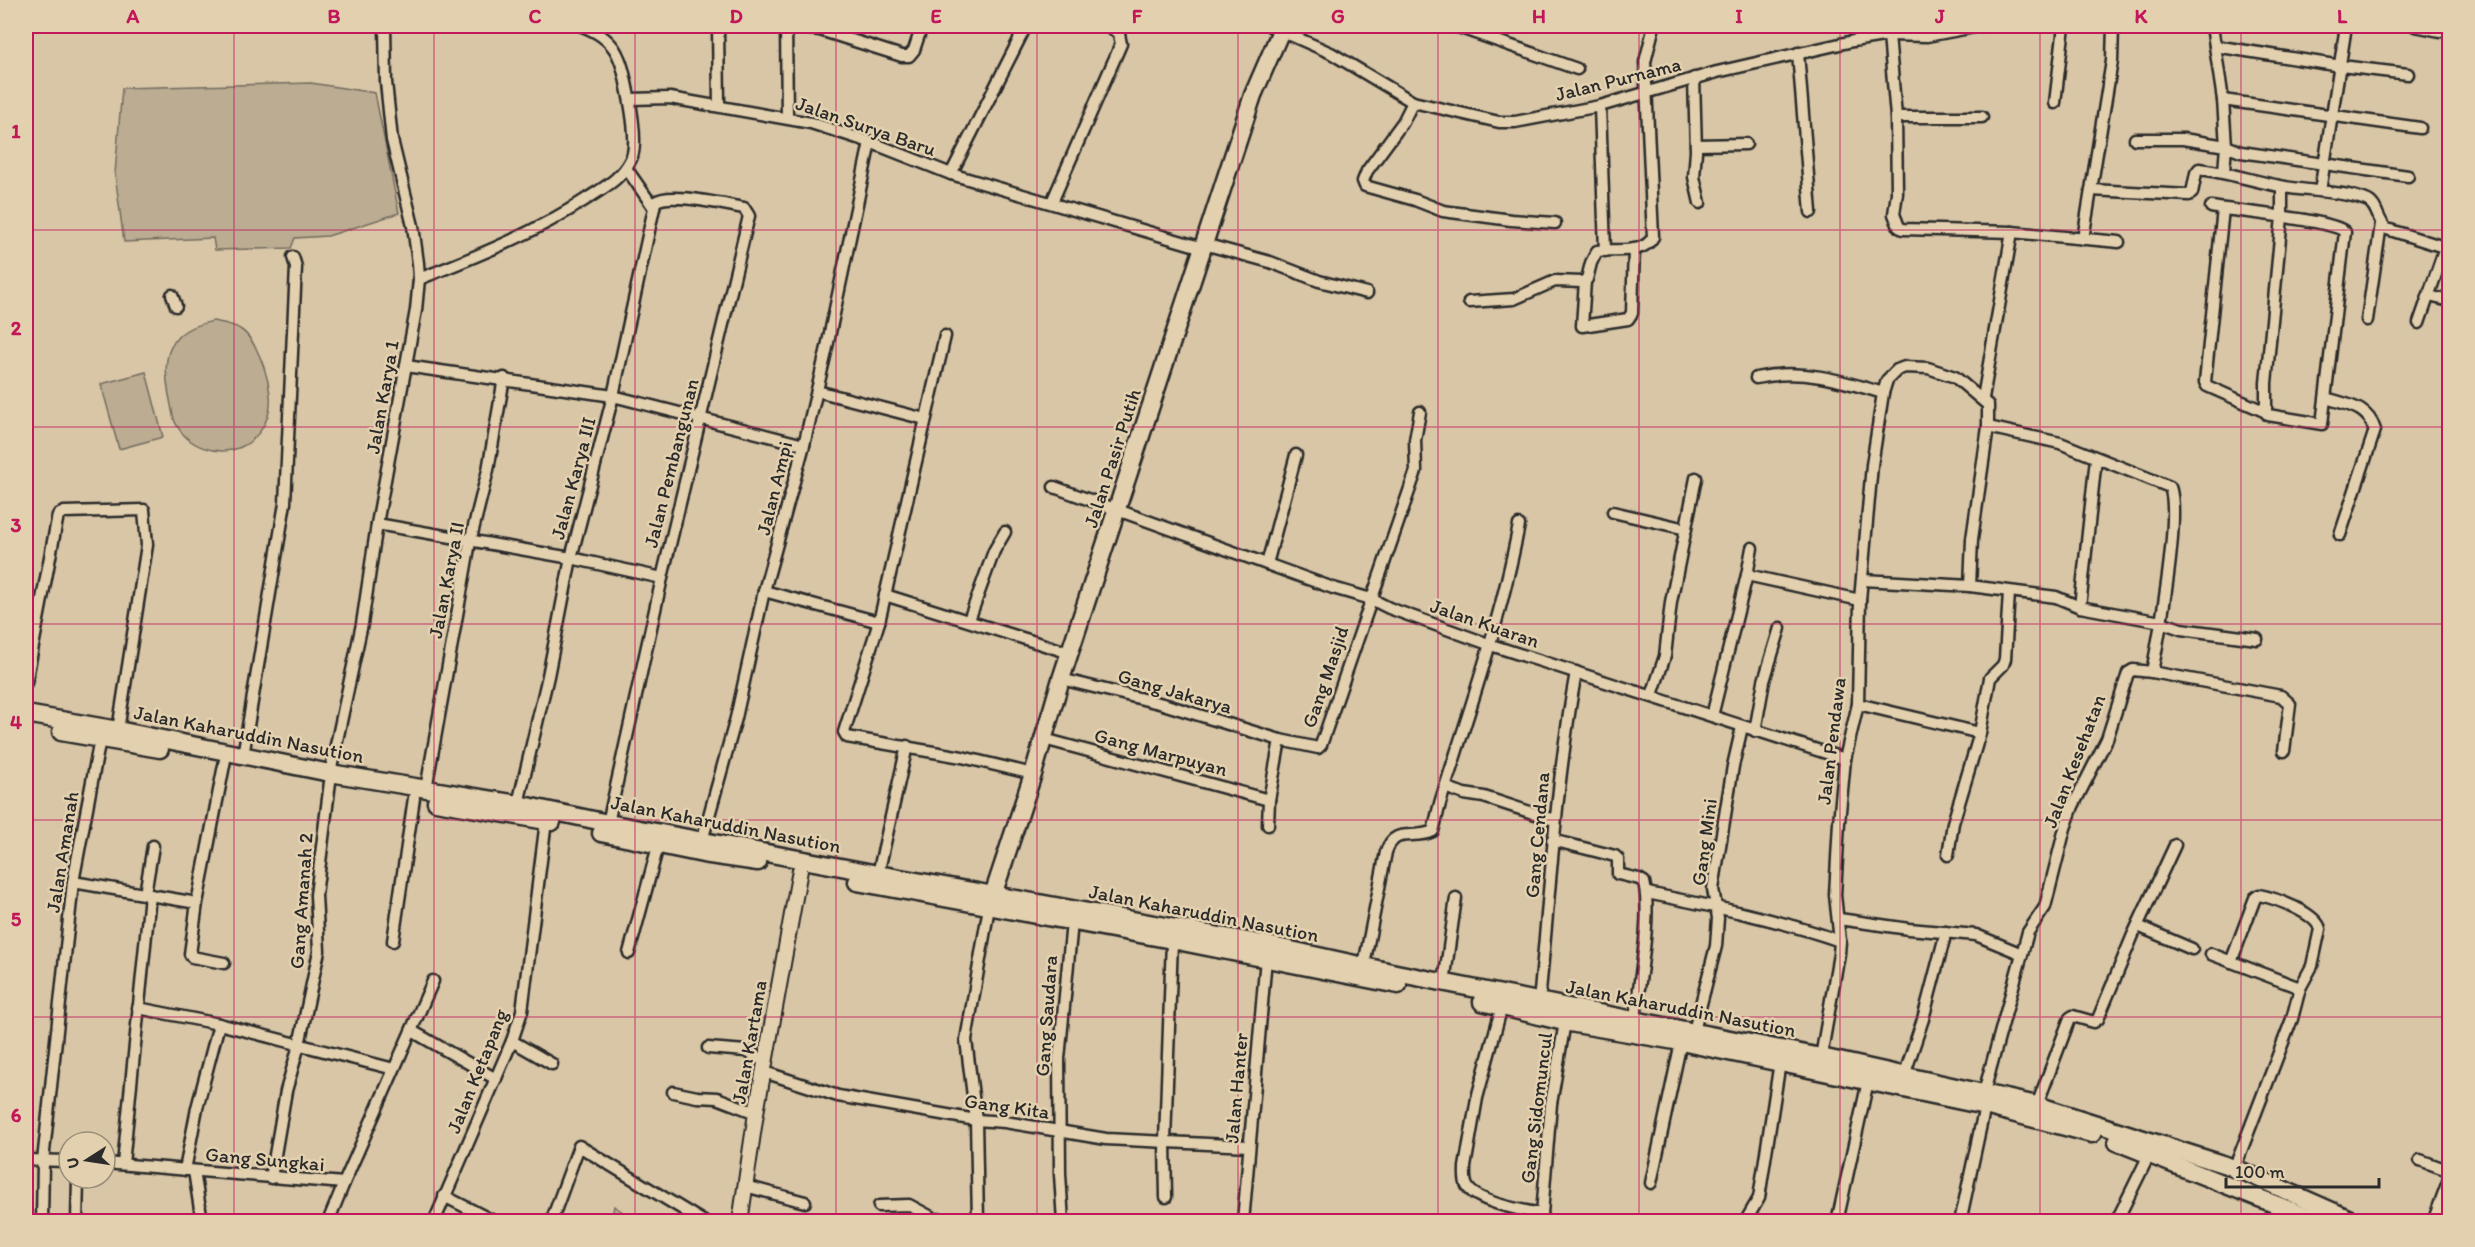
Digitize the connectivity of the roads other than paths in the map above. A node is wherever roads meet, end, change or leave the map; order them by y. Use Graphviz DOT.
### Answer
graph roads {
  1 [pos="385,26"];
  2 [pos="582,26"];
  3 [pos="718,26"];
  4 [pos="922,26"];
  5 [pos="1026,26"];
  6 [pos="1109,26"];
  7 [pos="1455,26"];
  8 [pos="1654,26"];
  9 [pos="1980,26"];
  10 [pos="2064,26"];
  11 [pos="2113,26"];
  12 [pos="2212,26"];
  13 [pos="2346,26"];
  14 [pos="2415,26"];
  15 [pos="1278,27"];
  16 [pos="820,28"];
  17 [pos="2450,28"];
  18 [pos="1473,29"];
  19 [pos="1889,35"];
  20 [pos="2215,46"];
  21 [pos="1798,53"];
  22 [pos="2341,66"];
  23 [pos="1577,69"];
  24 [pos="2408,74"];
  25 [pos="1694,78"];
  26 [pos="1645,93"];
  27 [pos="630,99"];
  28 [pos="2223,100"];
  29 [pos="1413,102"];
  30 [pos="2055,103"];
  31 [pos="719,106"];
  32 [pos="1600,106"];
  33 [pos="2333,116"];
  34 [pos="787,117"];
  35 [pos="1896,117"];
  36 [pos="1982,117"];
  37 [pos="2420,128"];
  38 [pos="2135,139"];
  39 [pos="870,142"];
  40 [pos="1746,144"];
  41 [pos="1696,145"];
  42 [pos="2226,146"];
  43 [pos="2324,164"];
  44 [pos="626,168"];
  45 [pos="2224,172"];
  46 [pos="951,174"];
  47 [pos="2408,176"];
  48 [pos="2282,187"];
  49 [pos="2091,190"];
  50 [pos="2320,191"];
  51 [pos="1052,202"];
  52 [pos="1700,203"];
  53 [pos="654,208"];
  54 [pos="1811,212"];
  55 [pos="2283,217"];
  56 [pos="1555,223"];
  57 [pos="2381,224"];
  58 [pos="2012,232"];
  59 [pos="2083,239"];
  60 [pos="2119,242"];
  61 [pos="1203,246"];
  62 [pos="2447,248"];
  63 [pos="1635,249"];
  64 [pos="1605,251"];
  65 [pos="293,257"];
  66 [pos="419,279"];
  67 [pos="1585,281"];
  68 [pos="1367,293"];
  69 [pos="2429,296"];
  70 [pos="2450,301"];
  71 [pos="1468,302"];
  72 [pos="2367,320"];
  73 [pos="2419,323"];
  74 [pos="945,336"];
  75 [pos="406,366"];
  76 [pos="504,378"];
  77 [pos="1756,378"];
  78 [pos="817,391"];
  79 [pos="1883,393"];
  80 [pos="613,396"];
  81 [pos="1983,398"];
  82 [pos="2326,398"];
  83 [pos="1420,412"];
  84 [pos="2266,412"];
  85 [pos="700,419"];
  86 [pos="925,419"];
  87 [pos="1988,427"];
  88 [pos="804,445"];
  89 [pos="1296,455"];
  90 [pos="2096,458"];
  91 [pos="1696,477"];
  92 [pos="1054,487"];
  93 [pos="1118,509"];
  94 [pos="1613,512"];
  95 [pos="377,524"];
  96 [pos="1519,525"];
  97 [pos="1686,529"];
  98 [pos="1005,531"];
  99 [pos="2340,535"];
  100 [pos="470,542"];
  101 [pos="1752,548"];
  102 [pos="571,558"];
  103 [pos="1267,564"];
  104 [pos="1747,575"];
  105 [pos="662,578"];
  106 [pos="1863,580"];
  107 [pos="1970,586"];
  108 [pos="764,591"];
  109 [pos="2009,592"];
  110 [pos="885,595"];
  111 [pos="1371,599"];
  112 [pos="1860,600"];
  113 [pos="2080,607"];
  114 [pos="969,620"];
  115 [pos="879,622"];
  116 [pos="2161,622"];
  117 [pos="1780,628"];
  118 [pos="2257,639"];
  119 [pos="1491,645"];
  120 [pos="1070,653"];
  121 [pos="1576,672"];
  122 [pos="2152,672"];
  123 [pos="1061,679"];
  124 [pos="26,683"];
  125 [pos="1652,695"];
  126 [pos="1858,704"];
  127 [pos="26,714"];
  128 [pos="1712,716"];
  129 [pos="26,725"];
  130 [pos="1742,727"];
  131 [pos="118,730"];
  132 [pos="1755,730"];
  133 [pos="1980,733"];
  134 [pos="100,739"];
  135 [pos="1044,739"];
  136 [pos="1280,740"];
  137 [pos="907,746"];
  138 [pos="2284,751"];
  139 [pos="243,756"];
  140 [pos="1845,759"];
  141 [pos="225,760"];
  142 [pos="1033,774"];
  143 [pos="330,778"];
  144 [pos="1445,787"];
  145 [pos="420,794"];
  146 [pos="455,800"];
  147 [pos="1269,800"];
  148 [pos="518,804"];
  149 [pos="1554,820"];
  150 [pos="546,821"];
  151 [pos="608,824"];
  152 [pos="1268,825"];
  153 [pos="1552,840"];
  154 [pos="702,841"];
  155 [pos="2175,845"];
  156 [pos="153,846"];
  157 [pos="658,846"];
  158 [pos="1948,855"];
  159 [pos="800,870"];
  160 [pos="878,874"];
  161 [pos="73,882"];
  162 [pos="1647,893"];
  163 [pos="147,894"];
  164 [pos="1456,898"];
  165 [pos="991,901"];
  166 [pos="194,903"];
  167 [pos="1717,906"];
  168 [pos="1839,919"];
  169 [pos="1072,922"];
  170 [pos="2138,926"];
  171 [pos="1946,932"];
  172 [pos="1172,940"];
  173 [pos="393,941"];
  174 [pos="1840,941"];
  175 [pos="2192,949"];
  176 [pos="629,953"];
  177 [pos="2022,954"];
  178 [pos="2211,954"];
  179 [pos="1266,958"];
  180 [pos="2231,962"];
  181 [pos="224,963"];
  182 [pos="1364,965"];
  183 [pos="433,981"];
  184 [pos="1444,983"];
  185 [pos="2300,988"];
  186 [pos="1539,1002"];
  187 [pos="1502,1006"];
  188 [pos="138,1008"];
  189 [pos="1566,1014"];
  190 [pos="1635,1019"];
  191 [pos="219,1024"];
  192 [pos="412,1031"];
  193 [pos="1687,1037"];
  194 [pos="513,1041"];
  195 [pos="299,1045"];
  196 [pos="708,1048"];
  197 [pos="1821,1057"];
  198 [pos="1780,1062"];
  199 [pos="552,1064"];
  200 [pos="765,1067"];
  201 [pos="394,1070"];
  202 [pos="1904,1076"];
  203 [pos="496,1079"];
  204 [pos="1868,1081"];
  205 [pos="673,1092"];
  206 [pos="1984,1099"];
  207 [pos="2037,1105"];
  208 [pos="756,1113"];
  209 [pos="976,1120"];
  210 [pos="1059,1132"];
  211 [pos="1165,1141"];
  212 [pos="1248,1146"];
  213 [pos="2150,1153"];
  214 [pos="26,1160"];
  215 [pos="2420,1160"];
  216 [pos="44,1161"];
  217 [pos="57,1161"];
  218 [pos="117,1164"];
  219 [pos="123,1164"];
  220 [pos="2235,1168"];
  221 [pos="189,1171"];
  222 [pos="2450,1174"];
  223 [pos="271,1178"];
  224 [pos="344,1183"];
  225 [pos="1651,1184"];
  226 [pos="745,1186"];
  227 [pos="2228,1186"];
  228 [pos="78,1190"];
  229 [pos="444,1196"];
  230 [pos="1166,1197"];
  231 [pos="805,1202"];
  232 [pos="879,1206"];
  233 [pos="1544,1218"];
  234 [pos="42,1221"];
  235 [pos="77,1221"];
  236 [pos="202,1221"];
  237 [pos="328,1221"];
  238 [pos="434,1221"];
  239 [pos="495,1221"];
  240 [pos="551,1221"];
  241 [pos="705,1221"];
  242 [pos="740,1221"];
  243 [pos="968,1221"];
  244 [pos="978,1221"];
  245 [pos="1063,1221"];
  246 [pos="1243,1221"];
  247 [pos="1745,1221"];
  248 [pos="1837,1221"];
  249 [pos="1960,1221"];
  250 [pos="2116,1221"];
  251 [pos="2320,1221"];
  252 [pos="2357,1221"];
  253 [pos="2433,1221"];
  1 -- 66 [label="street, Jalan Karya 1"];
  2 -- 27 [label="street"];
  3 -- 31 [label="street"];
  4 -- 16 [label="street"];
  5 -- 46 [label="street"];
  6 -- 51 [label="street"];
  7 -- 18 [label="street"];
  8 -- 26 [label="street"];
  9 -- 19 [label="street, Jalan Purnama"];
  10 -- 30 [label="street"];
  11 -- 49 [label="street"];
  12 -- 20 [label="street"];
  13 -- 22 [label="street"];
  14 -- 17 [label="street"];
  15 -- 29 [label="street, Jalan Purnama"];
  15 -- 61 [label="highway, Jalan Pasir Putih"];
  16 -- 34 [label="street"];
  18 -- 23 [label="street"];
  19 -- 21 [label="street, Jalan Purnama"];
  19 -- 35 [label="street"];
  20 -- 22 [label="street"];
  20 -- 28 [label="street"];
  21 -- 25 [label="street, Jalan Purnama"];
  21 -- 54 [label="street"];
  22 -- 24 [label="street"];
  22 -- 33 [label="street"];
  25 -- 26 [label="street, Jalan Purnama"];
  25 -- 41 [label="street"];
  26 -- 32 [label="street, Jalan Purnama"];
  26 -- 63 [label="street"];
  27 -- 31 [label="street, Jalan Surya Baru"];
  27 -- 44 [label="street"];
  28 -- 33 [label="street"];
  28 -- 42 [label="street"];
  29 -- 32 [label="street, Jalan Purnama"];
  29 -- 56 [label="street"];
  31 -- 34 [label="street, Jalan Surya Baru"];
  32 -- 64 [label="street"];
  33 -- 37 [label="street"];
  33 -- 43 [label="street"];
  34 -- 39 [label="street, Jalan Surya Baru"];
  35 -- 36 [label="street"];
  35 -- 58 [label="street"];
  38 -- 42 [label="street"];
  39 -- 46 [label="street, Jalan Surya Baru"];
  39 -- 78 [label="street, Jalan Ampi"];
  40 -- 41 [label="street"];
  41 -- 52 [label="street"];
  42 -- 43 [label="street"];
  42 -- 45 [label="street"];
  43 -- 47 [label="street"];
  43 -- 50 [label="street"];
  44 -- 53 [label="street"];
  44 -- 66 [label="street"];
  45 -- 48 [label="street"];
  45 -- 49 [label="street"];
  46 -- 51 [label="street, Jalan Surya Baru"];
  48 -- 50 [label="street"];
  48 -- 55 [label="street"];
  49 -- 59 [label="street"];
  50 -- 57 [label="street"];
  51 -- 61 [label="street, Jalan Surya Baru"];
  53 -- 80 [label="street, Jalan Karya III"];
  53 -- 85 [label="street, Jalan Pembangunan"];
  55 -- 82 [label="street"];
  55 -- 84 [label="street"];
  55 -- 84 [label="street"];
  57 -- 62 [label="street"];
  57 -- 72 [label="street"];
  58 -- 59 [label="street"];
  58 -- 81 [label="street"];
  59 -- 60 [label="street"];
  61 -- 68 [label="street, Jalan Surya Baru"];
  61 -- 93 [label="highway, Jalan Pasir Putih"];
  62 -- 69 [label="street"];
  63 -- 64 [label="street"];
  63 -- 67 [label="street"];
  64 -- 67 [label="street"];
  65 -- 139 [label="street"];
  66 -- 75 [label="street, Jalan Karya 1"];
  67 -- 71 [label="street"];
  69 -- 70 [label="street"];
  69 -- 73 [label="street"];
  74 -- 86 [label="street"];
  75 -- 76 [label="street"];
  75 -- 95 [label="street, Jalan Karya 1"];
  76 -- 80 [label="street"];
  76 -- 100 [label="street, Jalan Karya II"];
  77 -- 79 [label="street"];
  78 -- 86 [label="street"];
  78 -- 88 [label="street, Jalan Ampi"];
  79 -- 81 [label="street"];
  79 -- 106 [label="street, Jalan Pendawa"];
  80 -- 85 [label="street"];
  80 -- 102 [label="street, Jalan Karya III"];
  81 -- 87 [label="street"];
  82 -- 84 [label="street"];
  82 -- 99 [label="street"];
  83 -- 111 [label="street"];
  85 -- 88 [label="street"];
  85 -- 105 [label="street, Jalan Pembangunan"];
  86 -- 110 [label="street"];
  87 -- 90 [label="street"];
  87 -- 107 [label="street"];
  88 -- 108 [label="street, Jalan Ampi"];
  89 -- 103 [label="street"];
  90 -- 113 [label="street"];
  90 -- 116 [label="street"];
  91 -- 97 [label="street"];
  92 -- 93 [label="street, Jalan Kuaran"];
  93 -- 103 [label="street, Jalan Kuaran"];
  93 -- 120 [label="highway, Jalan Pasir Putih"];
  94 -- 97 [label="street"];
  95 -- 100 [label="street"];
  95 -- 143 [label="street, Jalan Karya 1"];
  96 -- 119 [label="street"];
  97 -- 125 [label="street"];
  98 -- 114 [label="street"];
  100 -- 102 [label="street"];
  100 -- 145 [label="street, Jalan Karya II"];
  101 -- 104 [label="street"];
  102 -- 105 [label="street"];
  102 -- 148 [label="street, Jalan Karya III"];
  103 -- 111 [label="street, Jalan Kuaran"];
  104 -- 112 [label="street"];
  104 -- 128 [label="street"];
  105 -- 151 [label="street, Jalan Pembangunan"];
  106 -- 107 [label="street"];
  106 -- 112 [label="street, Jalan Pendawa"];
  107 -- 109 [label="street"];
  108 -- 115 [label="street"];
  108 -- 154 [label="street, Jalan Ampi"];
  109 -- 113 [label="street"];
  109 -- 133 [label="street"];
  110 -- 114 [label="street"];
  110 -- 115 [label="street"];
  111 -- 119 [label="street, Jalan Kuaran"];
  111 -- 136 [label="street, Gang Masjid"];
  112 -- 126 [label="street, Jalan Pendawa"];
  113 -- 116 [label="street"];
  114 -- 120 [label="street"];
  115 -- 137 [label="street"];
  116 -- 118 [label="street"];
  116 -- 122 [label="street"];
  117 -- 132 [label="street"];
  119 -- 121 [label="street, Jalan Kuaran"];
  119 -- 144 [label="street"];
  120 -- 123 [label="highway, Jalan Pasir Putih"];
  121 -- 125 [label="street, Jalan Kuaran"];
  121 -- 149 [label="street, Gang Cendana"];
  122 -- 138 [label="street, Jalan Kesehatan"];
  122 -- 177 [label="street, Jalan Kesehatan"];
  123 -- 135 [label="highway, Jalan Pasir Putih"];
  123 -- 136 [label="street, Gang Jakarya"];
  124 -- 131 [label="street"];
  125 -- 128 [label="street, Jalan Kuaran"];
  126 -- 133 [label="street"];
  126 -- 140 [label="street, Jalan Pendawa"];
  127 -- 131 [label="highway, Jalan Kaharuddin Nasution"];
  128 -- 130 [label="street, Jalan Kuaran"];
  129 -- 134 [label="highway, Jalan Kaharuddin Nasution"];
  130 -- 132 [label="street, Jalan Kuaran"];
  130 -- 167 [label="street, Gang Mini"];
  131 -- 139 [label="highway, Jalan Kaharuddin Nasution"];
  132 -- 140 [label="street, Jalan Kuaran"];
  133 -- 158 [label="street"];
  134 -- 141 [label="highway, Jalan Kaharuddin Nasution"];
  134 -- 161 [label="street, Jalan Amanah"];
  135 -- 142 [label="highway, Jalan Pasir Putih"];
  135 -- 147 [label="street, Gang Marpuyan"];
  136 -- 147 [label="street, Gang Masjid"];
  137 -- 142 [label="street"];
  137 -- 160 [label="street"];
  139 -- 143 [label="highway, Jalan Kaharuddin Nasution"];
  140 -- 168 [label="street, Jalan Pendawa"];
  141 -- 143 [label="highway, Jalan Kaharuddin Nasution"];
  141 -- 166 [label="street"];
  142 -- 165 [label="highway, Jalan Pasir Putih"];
  143 -- 145 [label="highway, Jalan Kaharuddin Nasution"];
  143 -- 195 [label="street, Gang Amanah 2"];
  144 -- 149 [label="street"];
  144 -- 182 [label="street"];
  145 -- 146 [label="highway, Jalan Kaharuddin Nasution"];
  145 -- 173 [label="street, Jalan Karya II"];
  146 -- 148 [label="highway, Jalan Kaharuddin Nasution"];
  146 -- 150 [label="highway, Jalan Kaharuddin Nasution"];
  147 -- 152 [label="street, Gang Masjid"];
  148 -- 151 [label="highway, Jalan Kaharuddin Nasution"];
  149 -- 153 [label="street, Gang Cendana"];
  150 -- 157 [label="highway, Jalan Kaharuddin Nasution"];
  150 -- 194 [label="street, Jalan Ketapang"];
  151 -- 154 [label="highway, Jalan Kaharuddin Nasution"];
  153 -- 162 [label="street"];
  153 -- 186 [label="street, Gang Cendana"];
  154 -- 160 [label="highway, Jalan Kaharuddin Nasution"];
  155 -- 170 [label="street"];
  156 -- 163 [label="street"];
  157 -- 159 [label="highway, Jalan Kaharuddin Nasution"];
  157 -- 176 [label="street"];
  159 -- 165 [label="highway, Jalan Kaharuddin Nasution"];
  159 -- 200 [label="main road, Jalan Kartama"];
  160 -- 165 [label="highway, Jalan Kaharuddin Nasution"];
  161 -- 163 [label="street"];
  161 -- 216 [label="street, Jalan Amanah"];
  162 -- 167 [label="street"];
  162 -- 190 [label="street"];
  163 -- 166 [label="street"];
  163 -- 188 [label="street"];
  164 -- 184 [label="street"];
  165 -- 169 [label="highway, Jalan Kaharuddin Nasution"];
  165 -- 182 [label="highway, Jalan Kaharuddin Nasution"];
  165 -- 209 [label="street"];
  166 -- 181 [label="street"];
  167 -- 174 [label="street"];
  167 -- 193 [label="street, Gang Mini"];
  168 -- 171 [label="street"];
  168 -- 174 [label="street, Jalan Pendawa"];
  169 -- 172 [label="highway, Jalan Kaharuddin Nasution"];
  169 -- 210 [label="street, Gang Saudara"];
  170 -- 175 [label="street"];
  170 -- 207 [label="street"];
  171 -- 177 [label="street"];
  171 -- 202 [label="street"];
  172 -- 179 [label="highway, Jalan Kaharuddin Nasution"];
  172 -- 211 [label="street"];
  174 -- 197 [label="street, Jalan Pendawa"];
  177 -- 206 [label="street, Jalan Kesehatan"];
  178 -- 180 [label="street"];
  179 -- 187 [label="highway, Jalan Kaharuddin Nasution"];
  179 -- 212 [label="street, Jalan Hanter"];
  180 -- 185 [label="street"];
  180 -- 185 [label="street"];
  182 -- 184 [label="highway, Jalan Kaharuddin Nasution"];
  183 -- 192 [label="street, Gang Sungkai"];
  184 -- 186 [label="highway, Jalan Kaharuddin Nasution"];
  185 -- 220 [label="street"];
  186 -- 189 [label="highway, Jalan Kaharuddin Nasution"];
  187 -- 189 [label="highway, Jalan Kaharuddin Nasution"];
  187 -- 233 [label="street"];
  188 -- 191 [label="street"];
  188 -- 219 [label="street"];
  189 -- 190 [label="highway, Jalan Kaharuddin Nasution"];
  189 -- 193 [label="highway, Jalan Kaharuddin Nasution"];
  189 -- 233 [label="street, Gang Sidomuncul"];
  190 -- 193 [label="highway, Jalan Kaharuddin Nasution"];
  191 -- 195 [label="street"];
  191 -- 221 [label="street"];
  192 -- 201 [label="street, Gang Sungkai"];
  192 -- 203 [label="street"];
  193 -- 197 [label="highway, Jalan Kaharuddin Nasution"];
  193 -- 198 [label="highway, Jalan Kaharuddin Nasution"];
  193 -- 225 [label="street, Gang Mini"];
  194 -- 199 [label="street"];
  194 -- 203 [label="street, Jalan Ketapang"];
  195 -- 201 [label="street"];
  195 -- 223 [label="street, Gang Amanah 2"];
  196 -- 200 [label="street, Gang Kita"];
  197 -- 202 [label="highway, Jalan Kaharuddin Nasution"];
  198 -- 204 [label="highway, Jalan Kaharuddin Nasution"];
  198 -- 247 [label="street"];
  200 -- 208 [label="main road, Jalan Kartama"];
  200 -- 209 [label="street, Gang Kita"];
  201 -- 224 [label="street, Gang Sungkai"];
  202 -- 206 [label="highway, Jalan Kaharuddin Nasution"];
  203 -- 229 [label="street, Jalan Ketapang"];
  204 -- 206 [label="highway, Jalan Kaharuddin Nasution"];
  204 -- 248 [label="street"];
  205 -- 208 [label="street"];
  206 -- 207 [label="highway, Jalan Kaharuddin Nasution"];
  206 -- 213 [label="highway, Jalan Kaharuddin Nasution"];
  206 -- 249 [label="street, Jalan Kesehatan"];
  207 -- 220 [label="highway, Jalan Kaharuddin Nasution"];
  208 -- 226 [label="main road, Jalan Kartama"];
  209 -- 210 [label="street, Gang Kita"];
  209 -- 244 [label="street"];
  210 -- 211 [label="street, Gang Kita"];
  210 -- 245 [label="street, Gang Saudara"];
  211 -- 212 [label="street, Gang Kita"];
  211 -- 230 [label="street"];
  212 -- 246 [label="street, Jalan Hanter"];
  213 -- 227 [label="highway, Jalan Kaharuddin Nasution"];
  213 -- 250 [label="street"];
  214 -- 216 [label="street"];
  215 -- 222 [label="street"];
  216 -- 217 [label="street"];
  216 -- 234 [label="street, Jalan Amanah"];
  218 -- 219 [label="street, Gang Sungkai"];
  219 -- 221 [label="street, Gang Sungkai"];
  220 -- 227 [label="street"];
  220 -- 252 [label="highway, Jalan Kaharuddin Nasution"];
  221 -- 223 [label="street, Gang Sungkai"];
  221 -- 236 [label="street"];
  222 -- 253 [label="street"];
  223 -- 224 [label="street, Gang Sungkai"];
  224 -- 237 [label="street"];
  226 -- 231 [label="street"];
  226 -- 242 [label="main road, Jalan Kartama"];
  227 -- 251 [label="highway, Jalan Kaharuddin Nasution"];
  228 -- 235 [label="street"];
  229 -- 238 [label="street, Jalan Ketapang"];
  229 -- 239 [label="street"];
  232 -- 243 [label="street"];
  240 -- 241 [label="street"];
}
